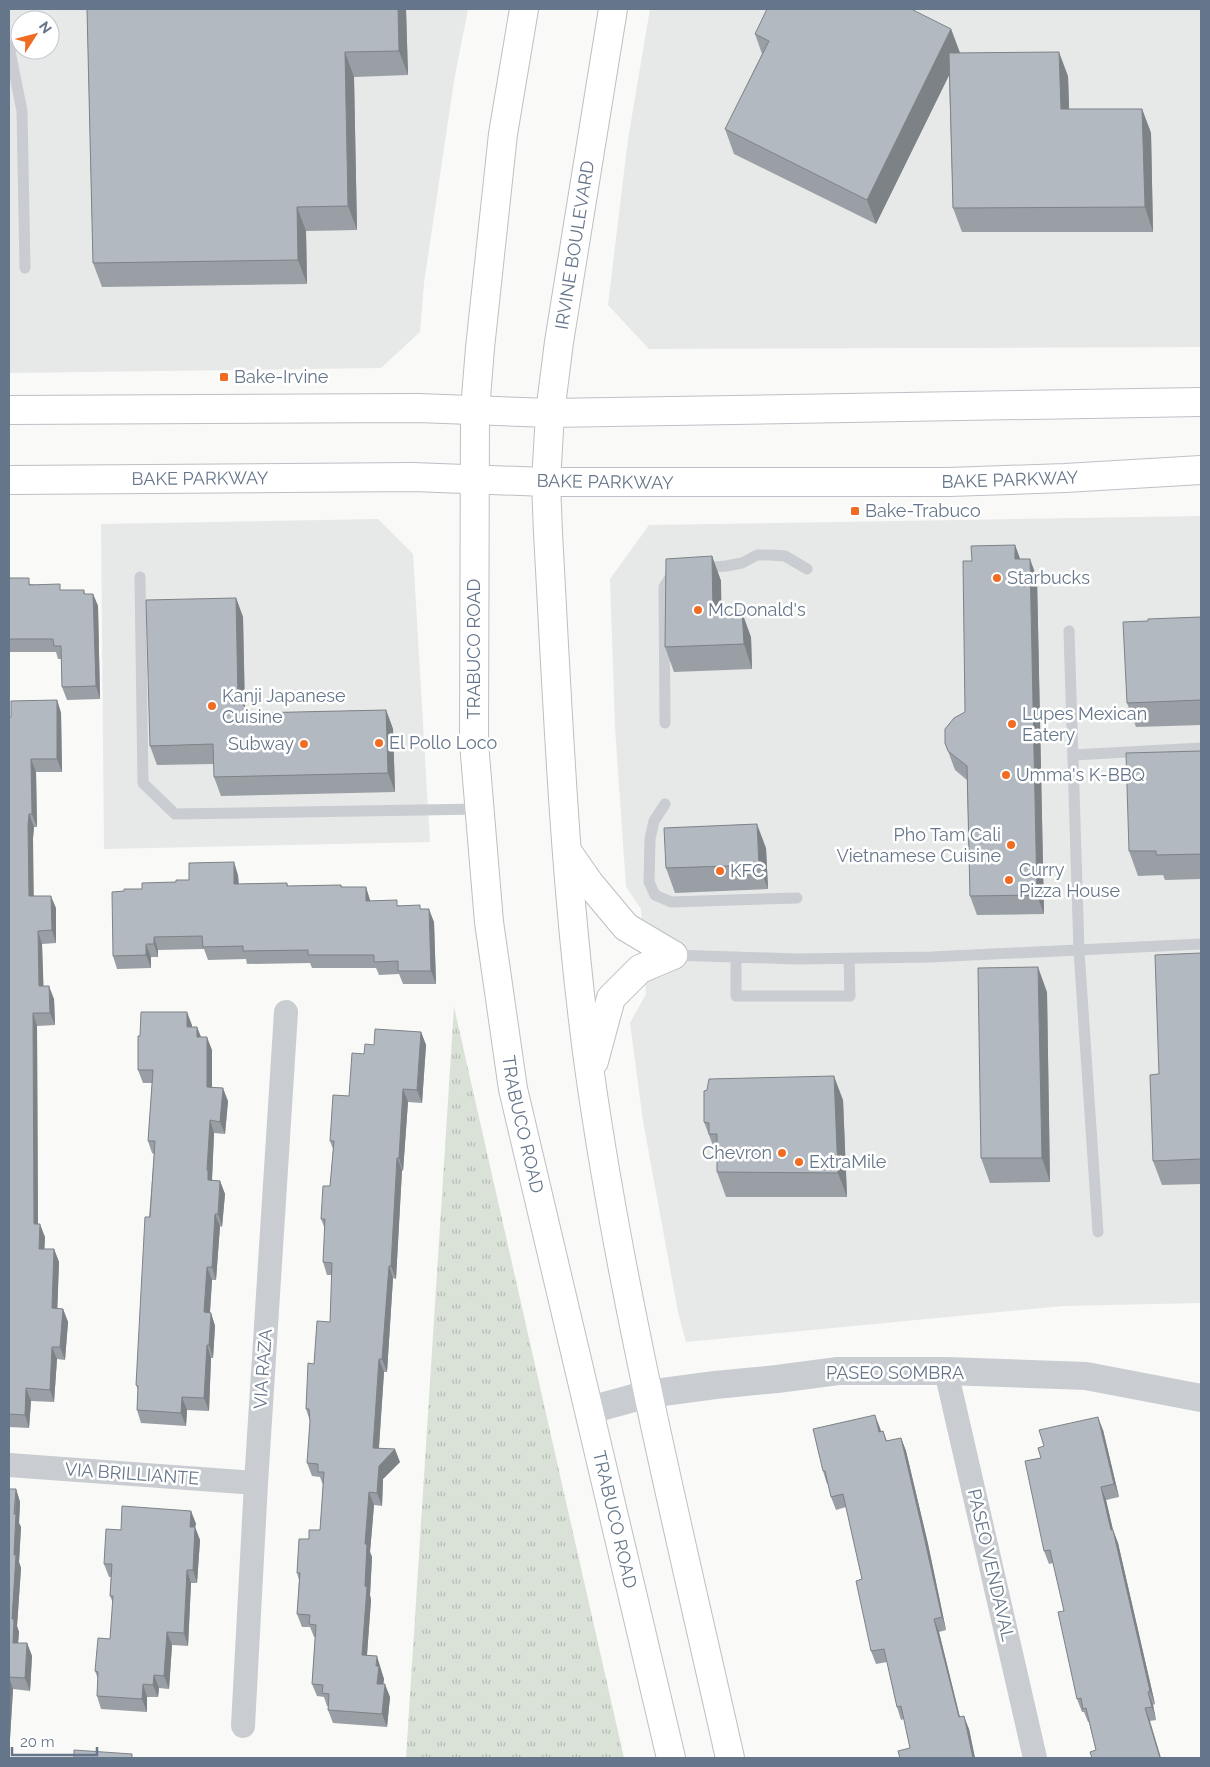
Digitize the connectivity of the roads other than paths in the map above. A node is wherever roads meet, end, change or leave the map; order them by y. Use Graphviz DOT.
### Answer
graph roads {
  1 [pos="524,9"];
  2 [pos="613,9"];
  3 [pos="9,46"];
  4 [pos="25,268"];
  5 [pos="1201,402"];
  6 [pos="9,410"];
  7 [pos="475,410"];
  8 [pos="550,413"];
  9 [pos="1201,470"];
  10 [pos="474,479"];
  11 [pos="9,480"];
  12 [pos="546,482"];
  13 [pos="807,568"];
  14 [pos="140,577"];
  15 [pos="1069,631"];
  16 [pos="665,723"];
  17 [pos="1201,748"];
  18 [pos="1073,755"];
  19 [pos="665,804"];
  20 [pos="480,809"];
  21 [pos="566,848"];
  22 [pos="797,898"];
  23 [pos="1201,944"];
  24 [pos="1079,951"];
  25 [pos="673,955"];
  26 [pos="736,957"];
  27 [pos="849,958"];
  28 [pos="286,1012"];
  29 [pos="590,1074"];
  30 [pos="1098,1232"];
  31 [pos="946,1371"];
  32 [pos="648,1394"];
  33 [pos="1201,1398"];
  34 [pos="590,1410"];
  35 [pos="9,1465"];
  36 [pos="256,1483"];
  37 [pos="243,1726"];
  38 [pos="671,1758"];
  39 [pos="730,1758"];
  40 [pos="1035,1758"];
  1 -- 7 [label="main road"];
  2 -- 8 [label="main road, IRVINE BOULEVARD"];
  3 -- 4 [label="lane"];
  5 -- 8 [label="main road"];
  6 -- 7 [label="main road"];
  7 -- 8 [label="main road"];
  7 -- 10 [label="main road"];
  8 -- 12 [label="main road, IRVINE BOULEVARD"];
  9 -- 12 [label="main road, BAKE PARKWAY"];
  10 -- 11 [label="main road, BAKE PARKWAY"];
  10 -- 12 [label="main road, BAKE PARKWAY"];
  10 -- 20 [label="main road, TRABUCO ROAD"];
  12 -- 21 [label="main road"];
  13 -- 16 [label="lane"];
  14 -- 20 [label="lane"];
  15 -- 18 [label="lane"];
  17 -- 18 [label="lane"];
  18 -- 24 [label="lane"];
  19 -- 22 [label="lane"];
  20 -- 34 [label="main road, TRABUCO ROAD"];
  21 -- 25 [label="main road"];
  21 -- 29 [label="main road"];
  23 -- 24 [label="lane"];
  24 -- 27 [label="lane"];
  24 -- 30 [label="lane"];
  25 -- 26 [label="lane"];
  25 -- 29 [label="main road"];
  26 -- 27 [label="lane"];
  26 -- 27 [label="lane"];
  28 -- 36 [label="street, VIA RAZA"];
  29 -- 32 [label="main road"];
  31 -- 32 [label="street, PASEO SOMBRA"];
  31 -- 33 [label="street, PASEO SOMBRA"];
  31 -- 40 [label="street, PASEO VENDAVAL"];
  32 -- 34 [label="street, PASEO SOMBRA"];
  32 -- 39 [label="main road"];
  34 -- 38 [label="main road, TRABUCO ROAD"];
  35 -- 36 [label="street, VIA BRILLIANTE"];
  36 -- 37 [label="street, VIA RAZA"];
}
